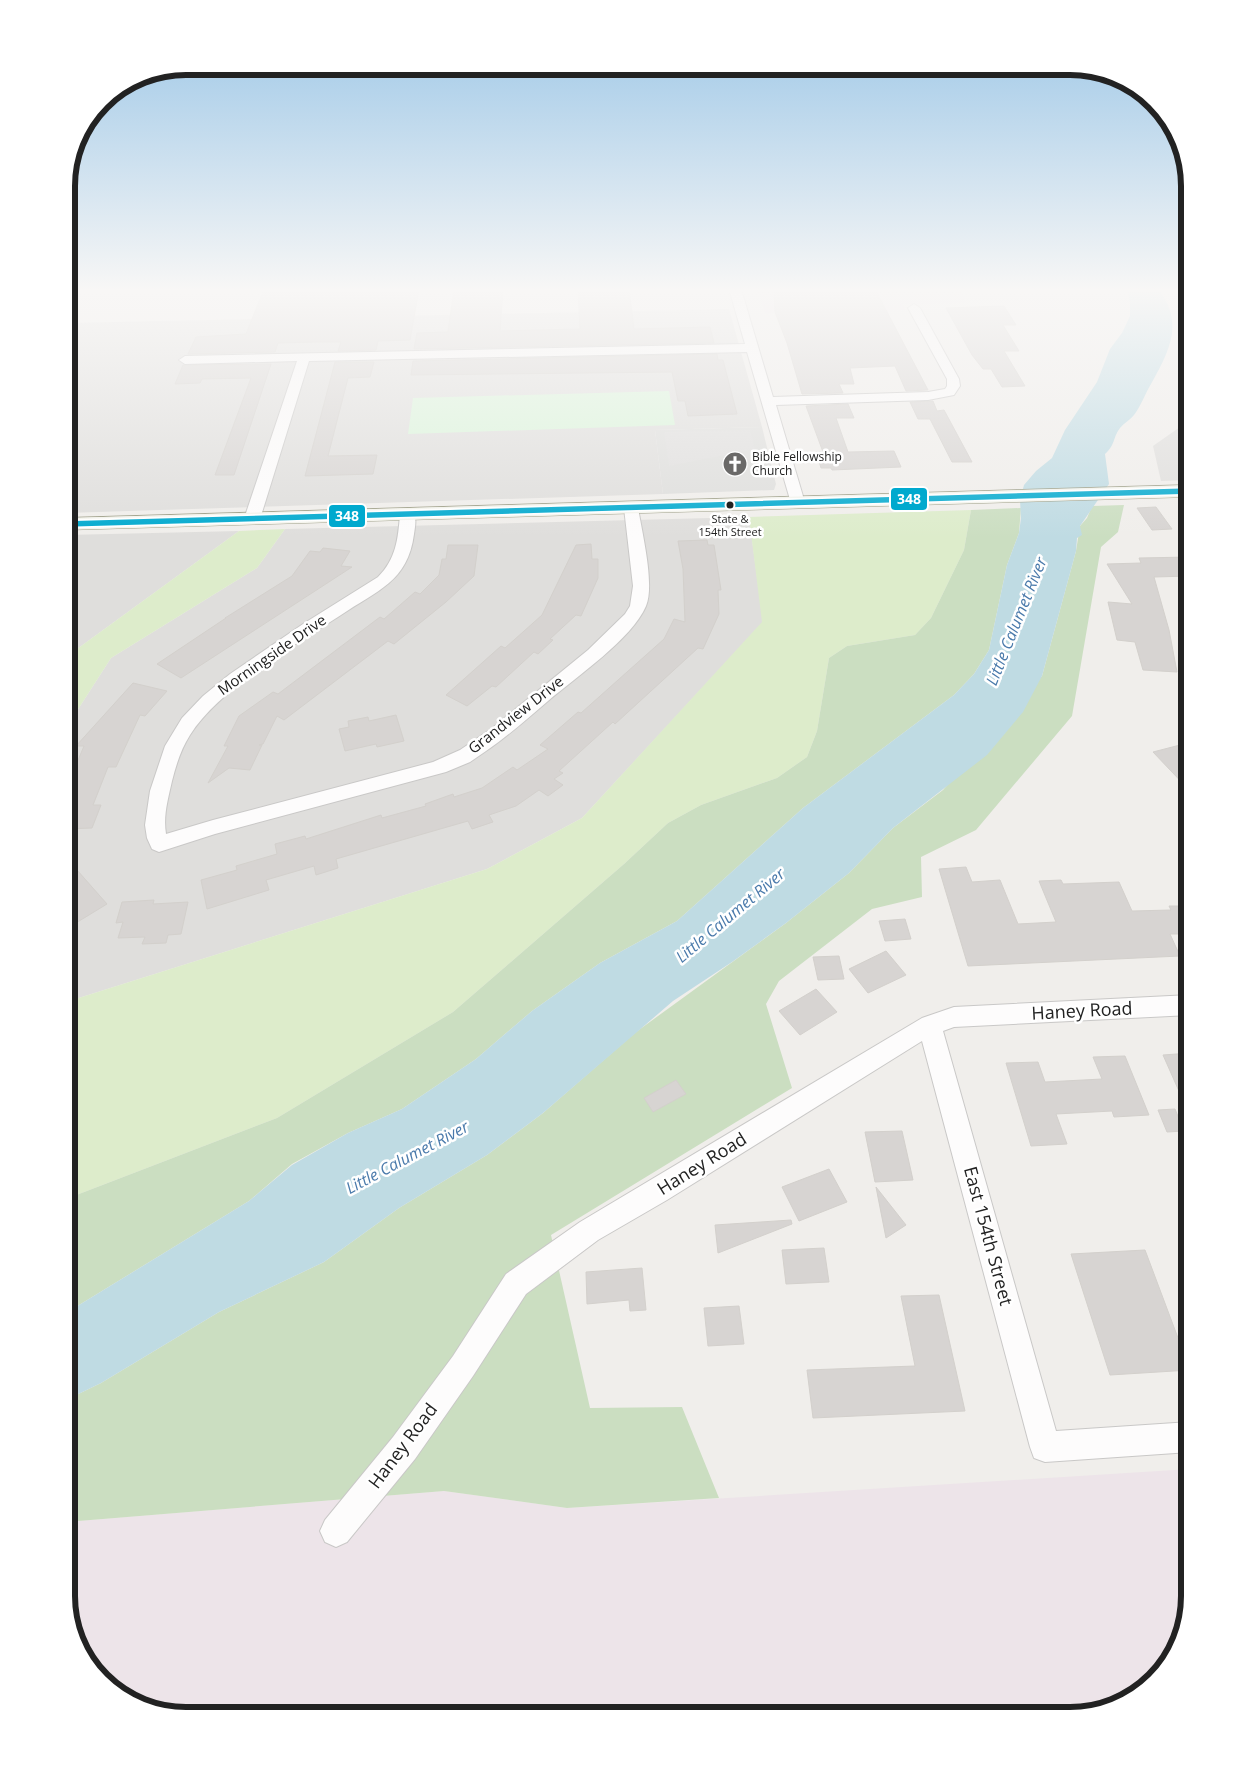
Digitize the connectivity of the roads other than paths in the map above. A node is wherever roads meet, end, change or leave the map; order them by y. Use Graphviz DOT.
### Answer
graph roads {
  1 [pos="299,372"];
  2 [pos="759,372"];
  3 [pos="949,372"];
  4 [pos="767,401"];
  5 [pos="1181,491"];
  6 [pos="798,503"];
  7 [pos="631,508"];
  8 [pos="408,515"];
  9 [pos="252,519"];
  10 [pos="75,524"];
  11 [pos="159,844"];
  12 [pos="1181,1005"];
  13 [pos="930,1025"];
  14 [pos="1181,1438"];
  15 [pos="336,1532"];
  1 -- 9 [label="street"];
  2 -- 4 [label="street"];
  3 -- 4 [label="street"];
  4 -- 6 [label="street"];
  5 -- 6 [label="main road"];
  6 -- 7 [label="main road"];
  7 -- 8 [label="main road"];
  7 -- 11 [label="street, Grandview Drive"];
  8 -- 9 [label="main road"];
  8 -- 11 [label="street, Morningside Drive"];
  9 -- 10 [label="main road"];
  12 -- 13 [label="street, Haney Road"];
  13 -- 14 [label="street, East 154th Street"];
  13 -- 15 [label="street, Haney Road"];
}
